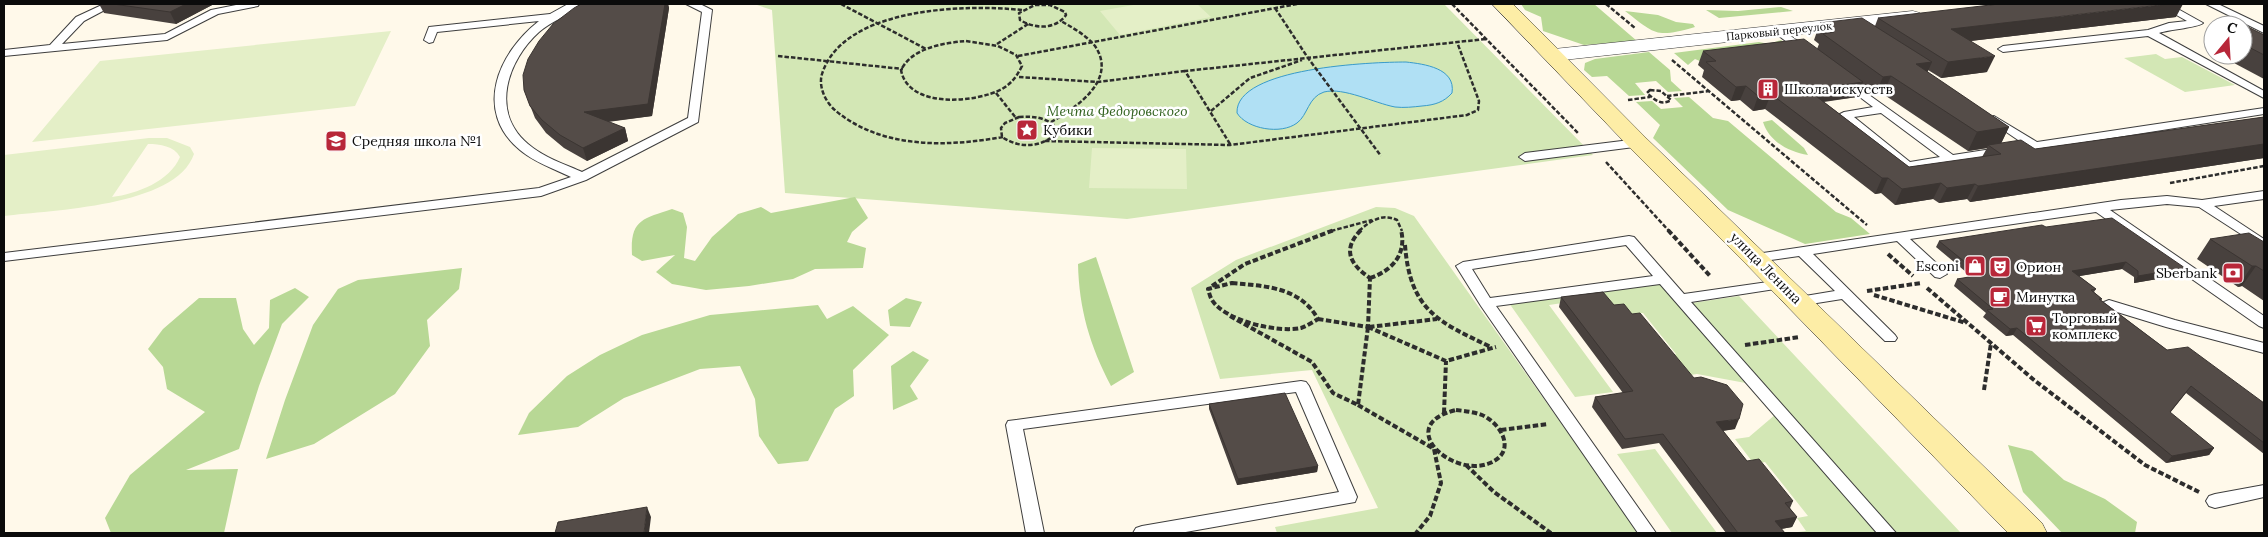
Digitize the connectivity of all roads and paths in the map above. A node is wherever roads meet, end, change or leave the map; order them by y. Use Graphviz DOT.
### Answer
graph roads {
  1 [pos="111,4"];
  2 [pos="254,4"];
  3 [pos="575,4"];
  4 [pos="691,4"];
  5 [pos="841,4"];
  6 [pos="1297,4"];
  7 [pos="1502,4"];
  8 [pos="2162,4"];
  9 [pos="2211,4"];
  10 [pos="1276,8"];
  11 [pos="1022,10"];
  12 [pos="1928,15"];
  13 [pos="554,16"];
  14 [pos="1061,22"];
  15 [pos="879,24"];
  16 [pos="1028,24"];
  17 [pos="2264,30"];
  18 [pos="1779,31"];
  19 [pos="2150,32"];
  20 [pos="1486,38"];
  21 [pos="429,40"];
  22 [pos="1092,42"];
  23 [pos="1457,42"];
  24 [pos="997,45"];
  25 [pos="53,48"];
  26 [pos="926,49"];
  27 [pos="2003,49"];
  28 [pos="4,52"];
  29 [pos="1554,55"];
  30 [pos="778,56"];
  31 [pos="1018,56"];
  32 [pos="1308,58"];
  33 [pos="1817,59"];
  34 [pos="828,61"];
  35 [pos="902,69"];
  36 [pos="1832,70"];
  37 [pos="1185,71"];
  38 [pos="1019,77"];
  39 [pos="1098,82"];
  40 [pos="1709,91"];
  41 [pos="996,93"];
  42 [pos="2264,95"];
  43 [pos="1667,96"];
  44 [pos="1650,97"];
  45 [pos="1628,100"];
  46 [pos="1884,109"];
  47 [pos="1211,111"];
  48 [pos="2264,111"];
  49 [pos="1987,114"];
  50 [pos="1016,118"];
  51 [pos="1051,122"];
  52 [pos="1361,129"];
  53 [pos="1003,137"];
  54 [pos="1045,141"];
  55 [pos="1638,143"];
  56 [pos="1230,145"];
  57 [pos="2035,146"];
  58 [pos="1381,156"];
  59 [pos="1525,157"];
  60 [pos="1950,159"];
  61 [pos="582,177"];
  62 [pos="2264,195"];
  63 [pos="2202,204"];
  64 [pos="2099,208"];
  65 [pos="1387,216"];
  66 [pos="1404,237"];
  67 [pos="1900,237"];
  68 [pos="2264,245"];
  69 [pos="1802,251"];
  70 [pos="4,257"];
  71 [pos="1756,258"];
  72 [pos="1940,274"];
  73 [pos="1370,278"];
  74 [pos="1663,279"];
  75 [pos="1921,283"];
  76 [pos="1208,289"];
  77 [pos="1790,293"];
  78 [pos="1846,294"];
  79 [pos="1681,299"];
  80 [pos="1486,303"];
  81 [pos="2109,305"];
  82 [pos="1223,313"];
  83 [pos="1437,318"];
  84 [pos="1318,319"];
  85 [pos="2264,323"];
  86 [pos="1969,324"];
  87 [pos="1368,327"];
  88 [pos="1803,336"];
  89 [pos="1890,338"];
  90 [pos="1991,343"];
  91 [pos="1724,348"];
  92 [pos="2264,348"];
  93 [pos="1446,361"];
  94 [pos="1984,390"];
  95 [pos="1358,405"];
  96 [pos="1444,413"];
  97 [pos="1569,421"];
  98 [pos="1501,430"];
  99 [pos="1434,448"];
  100 [pos="1465,465"];
  101 [pos="2264,491"];
  102 [pos="2215,500"];
  103 [pos="1035,533"];
  104 [pos="1142,533"];
  105 [pos="1416,533"];
  106 [pos="1551,533"];
  107 [pos="1647,533"];
  108 [pos="1887,533"];
  109 [pos="2030,533"];
  1 -- 25 [label="lane"];
  2 -- 25 [label="lane"];
  3 -- 13 [label="lane"];
  4 -- 61 [label="lane"];
  5 -- 15 [label="path"];
  6 -- 10 [label="path"];
  7 -- 29 [label="street, улица Ленина"];
  8 -- 19 [label="lane"];
  9 -- 17 [label="lane"];
  10 -- 22 [label="path"];
  10 -- 32 [label="path"];
  11 -- 14 [label="path"];
  11 -- 15 [label="path"];
  11 -- 16 [label="path"];
  12 -- 18 [label="street, Парковый переулок"];
  13 -- 21 [label="lane"];
  13 -- 61 [label="lane"];
  14 -- 16 [label="path"];
  14 -- 22 [label="path"];
  15 -- 26 [label="path"];
  15 -- 34 [label="path"];
  16 -- 24 [label="path"];
  18 -- 29 [label="street, Парковый переулок"];
  18 -- 33 [label="lane"];
  19 -- 27 [label="lane"];
  19 -- 42 [label="lane"];
  20 -- 23 [label="path"];
  22 -- 31 [label="path"];
  22 -- 39 [label="path"];
  23 -- 32 [label="path"];
  23 -- 52 [label="path"];
  24 -- 26 [label="path"];
  24 -- 31 [label="path"];
  25 -- 28 [label="lane"];
  26 -- 35 [label="path"];
  29 -- 55 [label="street, улица Ленина"];
  30 -- 34 [label="path"];
  31 -- 38 [label="path"];
  32 -- 37 [label="path"];
  32 -- 47 [label="path"];
  32 -- 52 [label="path"];
  34 -- 35 [label="path"];
  34 -- 53 [label="path"];
  35 -- 41 [label="path"];
  36 -- 46 [label="lane"];
  37 -- 39 [label="path"];
  37 -- 47 [label="path"];
  38 -- 39 [label="path"];
  38 -- 41 [label="path"];
  39 -- 51 [label="path"];
  40 -- 43 [label="path"];
  41 -- 50 [label="path"];
  43 -- 44 [label="path"];
  43 -- 44 [label="path"];
  44 -- 45 [label="path"];
  46 -- 60 [label="lane"];
  46 -- 60 [label="lane"];
  47 -- 56 [label="path"];
  48 -- 57 [label="lane"];
  49 -- 57 [label="lane"];
  50 -- 51 [label="path"];
  50 -- 53 [label="path"];
  51 -- 54 [label="path"];
  52 -- 56 [label="path"];
  52 -- 58 [label="path"];
  53 -- 54 [label="path"];
  54 -- 56 [label="path"];
  55 -- 59 [label="lane"];
  55 -- 71 [label="street, улица Ленина"];
  57 -- 60 [label="lane"];
  61 -- 70 [label="lane"];
  62 -- 63 [label="lane"];
  63 -- 64 [label="lane"];
  63 -- 68 [label="lane"];
  64 -- 67 [label="lane"];
  64 -- 85 [label="lane"];
  65 -- 66 [label="path"];
  65 -- 73 [label="path"];
  65 -- 76 [label="path"];
  66 -- 73 [label="path"];
  66 -- 83 [label="path"];
  67 -- 69 [label="lane"];
  67 -- 72 [label="lane"];
  69 -- 71 [label="lane"];
  69 -- 78 [label="lane"];
  71 -- 77 [label="street, улица Ленина"];
  73 -- 87 [label="path"];
  74 -- 79 [label="lane"];
  74 -- 80 [label="lane"];
  74 -- 80 [label="lane"];
  75 -- 86 [label="path"];
  76 -- 82 [label="path"];
  76 -- 84 [label="path"];
  77 -- 78 [label="lane"];
  77 -- 79 [label="lane"];
  77 -- 109 [label="street, улица Ленина"];
  78 -- 89 [label="lane"];
  79 -- 91 [label="lane"];
  80 -- 97 [label="lane"];
  81 -- 92 [label="lane"];
  82 -- 84 [label="path"];
  82 -- 95 [label="path"];
  83 -- 87 [label="path"];
  83 -- 93 [label="path"];
  84 -- 87 [label="path"];
  87 -- 93 [label="path"];
  87 -- 95 [label="path"];
  88 -- 91 [label="path"];
  90 -- 94 [label="path"];
  91 -- 108 [label="lane"];
  93 -- 96 [label="path"];
  95 -- 99 [label="path"];
  96 -- 98 [label="path"];
  96 -- 99 [label="path"];
  97 -- 98 [label="path"];
  97 -- 107 [label="lane"];
  98 -- 100 [label="path"];
  99 -- 100 [label="path"];
  99 -- 105 [label="path"];
  100 -- 106 [label="path"];
  101 -- 102 [label="lane"];
  103 -- 104 [label="lane"];
}
